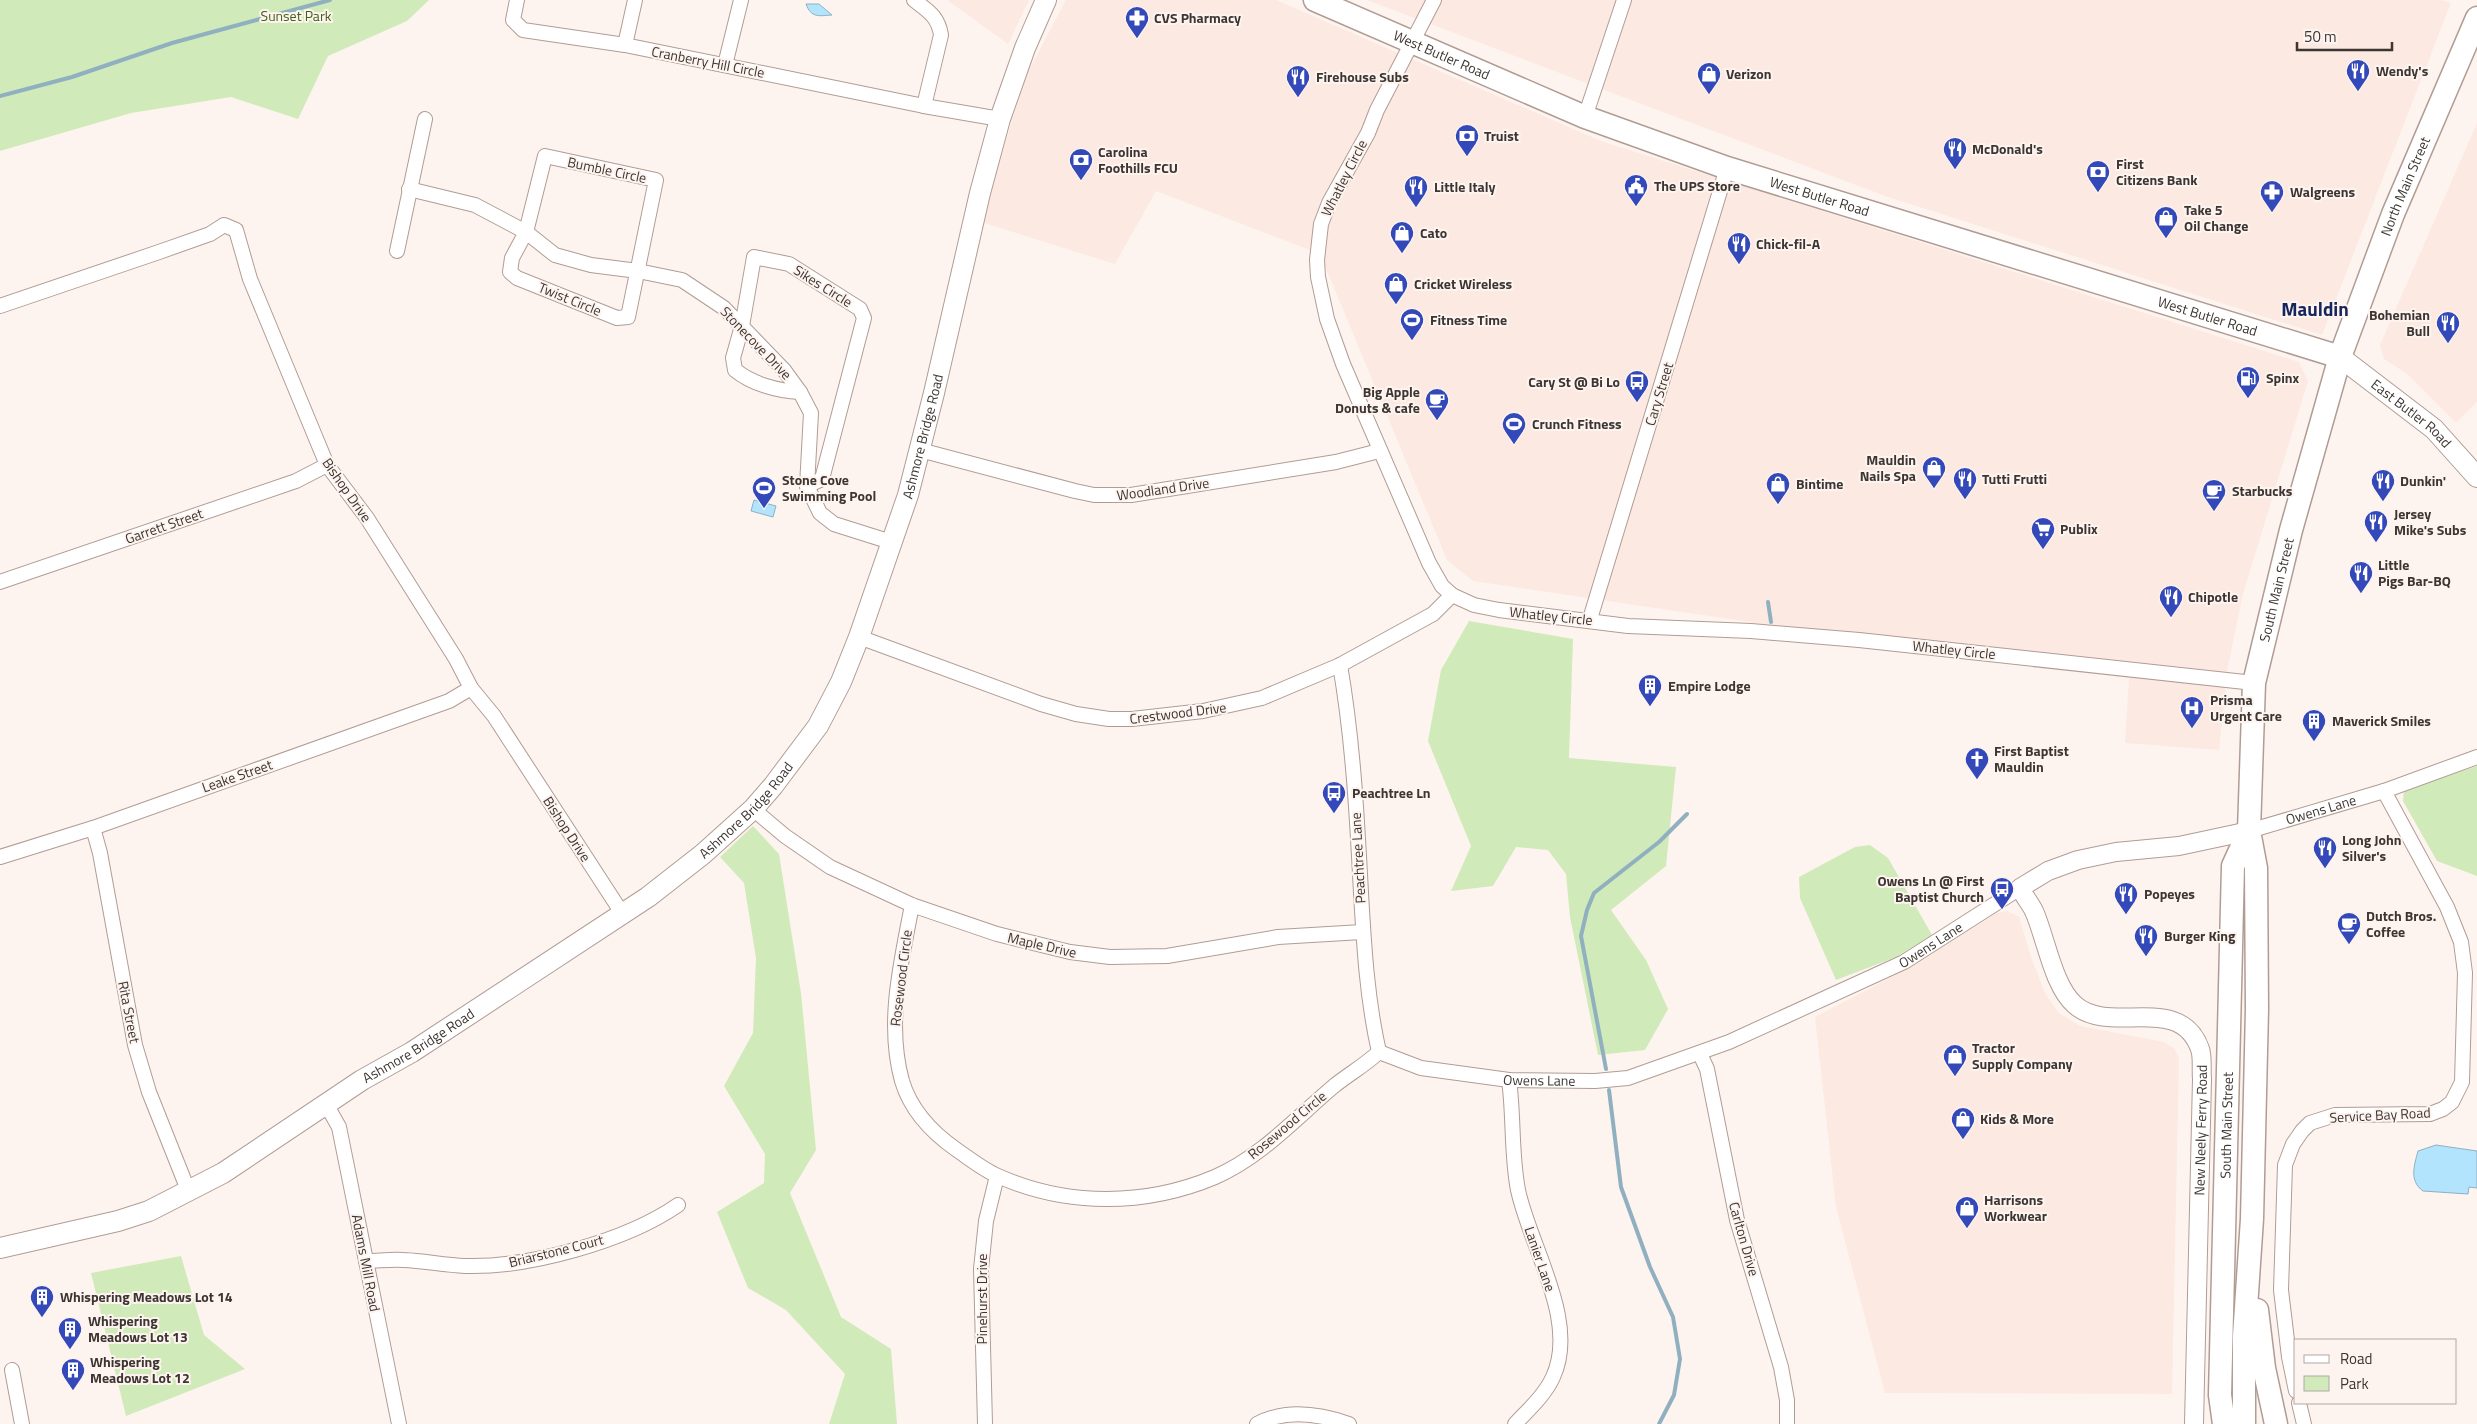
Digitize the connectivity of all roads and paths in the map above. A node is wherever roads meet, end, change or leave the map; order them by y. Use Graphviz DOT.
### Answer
graph roads {
  1 [pos="517,0"];
  2 [pos="635,0"];
  3 [pos="742,0"];
  4 [pos="914,0"];
  5 [pos="1046,0"];
  6 [pos="1315,0"];
  7 [pos="1434,0"];
  8 [pos="1624,0"];
  9 [pos="2477,18"];
  10 [pos="1412,42"];
  11 [pos="626,45"];
  12 [pos="725,65"];
  13 [pos="924,106"];
  14 [pos="1585,117"];
  15 [pos="425,119"];
  16 [pos="1000,119"];
  17 [pos="1727,168"];
  18 [pos="409,189"];
  19 [pos="526,232"];
  20 [pos="396,251"];
  21 [pos="638,271"];
  22 [pos="0,306"];
  23 [pos="742,326"];
  24 [pos="2340,357"];
  25 [pos="800,392"];
  26 [pos="920,450"];
  27 [pos="1379,451"];
  28 [pos="327,465"];
  29 [pos="2477,477"];
  30 [pos="807,486"];
  31 [pos="891,542"];
  32 [pos="0,582"];
  33 [pos="1452,595"];
  34 [pos="1590,620"];
  35 [pos="860,637"];
  36 [pos="1340,664"];
  37 [pos="2254,683"];
  38 [pos="471,688"];
  39 [pos="2477,757"];
  40 [pos="2384,791"];
  41 [pos="753,809"];
  42 [pos="93,828"];
  43 [pos="2249,831"];
  44 [pos="0,857"];
  45 [pos="2020,888"];
  46 [pos="912,905"];
  47 [pos="622,914"];
  48 [pos="1362,932"];
  49 [pos="1379,1052"];
  50 [pos="1700,1054"];
  51 [pos="1509,1080"];
  52 [pos="326,1104"];
  53 [pos="997,1176"];
  54 [pos="188,1190"];
  55 [pos="678,1205"];
  56 [pos="2252,1219"];
  57 [pos="0,1248"];
  58 [pos="366,1261"];
  59 [pos="12,1370"];
  60 [pos="2294,1379"];
  61 [pos="2220,1395"];
  62 [pos="2299,1404"];
  63 [pos="22,1424"];
  64 [pos="399,1424"];
  65 [pos="985,1424"];
  66 [pos="1257,1424"];
  67 [pos="1349,1424"];
  68 [pos="1515,1424"];
  69 [pos="1787,1424"];
  70 [pos="2194,1424"];
  71 [pos="2218,1424"];
  72 [pos="2224,1424"];
  73 [pos="2244,1424"];
  74 [pos="2276,1424"];
  75 [pos="2304,1424"];
  1 -- 11 [label="street, Cranberry Hill Circle"];
  2 -- 11 [label="street"];
  3 -- 12 [label="street"];
  4 -- 13 [label="street"];
  5 -- 16 [label="main road, Ashmore Bridge Road"];
  6 -- 10 [label="main road, West Butler Road"];
  7 -- 10 [label="street, Whatley Circle"];
  8 -- 14 [label="street"];
  9 -- 24 [label="main road, North Main Street"];
  10 -- 14 [label="main road, West Butler Road"];
  10 -- 27 [label="street, Whatley Circle"];
  11 -- 12 [label="street, Cranberry Hill Circle"];
  12 -- 13 [label="street, Cranberry Hill Circle"];
  13 -- 16 [label="street, Cranberry Hill Circle"];
  14 -- 17 [label="main road, West Butler Road"];
  15 -- 18 [label="street"];
  16 -- 26 [label="main road, Ashmore Bridge Road"];
  17 -- 24 [label="main road, West Butler Road"];
  17 -- 34 [label="street, Cary Street"];
  18 -- 19 [label="street, Stonecove Drive"];
  18 -- 20 [label="street"];
  19 -- 21 [label="street, Stonecove Drive"];
  19 -- 21 [label="street, Twist Circle"];
  19 -- 21 [label="street, Bumble Circle"];
  21 -- 23 [label="street, Stonecove Drive"];
  22 -- 28 [label="street, Bishop Drive"];
  23 -- 25 [label="street, Stonecove Drive"];
  23 -- 25 [label="street"];
  23 -- 30 [label="street, Sikes Circle"];
  24 -- 29 [label="main road, East Butler Road"];
  24 -- 37 [label="main road, South Main Street"];
  25 -- 30 [label="street, Stonecove Drive"];
  26 -- 27 [label="street, Woodland Drive"];
  26 -- 31 [label="main road, Ashmore Bridge Road"];
  27 -- 33 [label="street, Whatley Circle"];
  28 -- 32 [label="street, Garrett Street"];
  28 -- 38 [label="street, Bishop Drive"];
  30 -- 31 [label="street, Stonecove Drive"];
  31 -- 35 [label="main road, Ashmore Bridge Road"];
  33 -- 34 [label="street, Whatley Circle"];
  33 -- 36 [label="street, Crestwood Drive"];
  34 -- 37 [label="street, Whatley Circle"];
  35 -- 36 [label="street, Crestwood Drive"];
  35 -- 41 [label="main road, Ashmore Bridge Road"];
  36 -- 48 [label="street, Peachtree Lane"];
  37 -- 43 [label="main road, South Main Street"];
  38 -- 42 [label="street, Leake Street"];
  38 -- 47 [label="street, Bishop Drive"];
  39 -- 40 [label="street, Owens Lane"];
  40 -- 43 [label="street, Owens Lane"];
  40 -- 60 [label="street, Service Bay Road"];
  41 -- 46 [label="street, Maple Drive"];
  41 -- 47 [label="main road, Ashmore Bridge Road"];
  42 -- 44 [label="street, Leake Street"];
  42 -- 54 [label="street, Rita Street"];
  43 -- 45 [label="street, Owens Lane"];
  43 -- 56 [label="main road, South Main Street"];
  43 -- 61 [label="main road, South Main Street"];
  45 -- 50 [label="street, Owens Lane"];
  45 -- 70 [label="street, New Neely Ferry Road"];
  46 -- 48 [label="street, Maple Drive"];
  46 -- 53 [label="street, Rosewood Circle"];
  47 -- 52 [label="main road, Ashmore Bridge Road"];
  48 -- 49 [label="street, Peachtree Lane"];
  49 -- 51 [label="street, Owens Lane"];
  49 -- 53 [label="street, Rosewood Circle"];
  50 -- 51 [label="street, Owens Lane"];
  50 -- 69 [label="street, Carlton Drive"];
  51 -- 68 [label="street, Lanier Lane"];
  52 -- 54 [label="main road, Ashmore Bridge Road"];
  52 -- 58 [label="street, Adams Mill Road"];
  53 -- 65 [label="street, Pinehurst Drive"];
  54 -- 57 [label="main road, Ashmore Bridge Road"];
  55 -- 58 [label="street, Briarstone Court"];
  56 -- 73 [label="main road, South Main Street"];
  56 -- 74 [label="main road"];
  58 -- 64 [label="street, Adams Mill Road"];
  59 -- 63 [label="street"];
  61 -- 71 [label="main road"];
  61 -- 72 [label="main road, South Main Street"];
  62 -- 75 [label="street"];
  66 -- 67 [label="street"];
}
